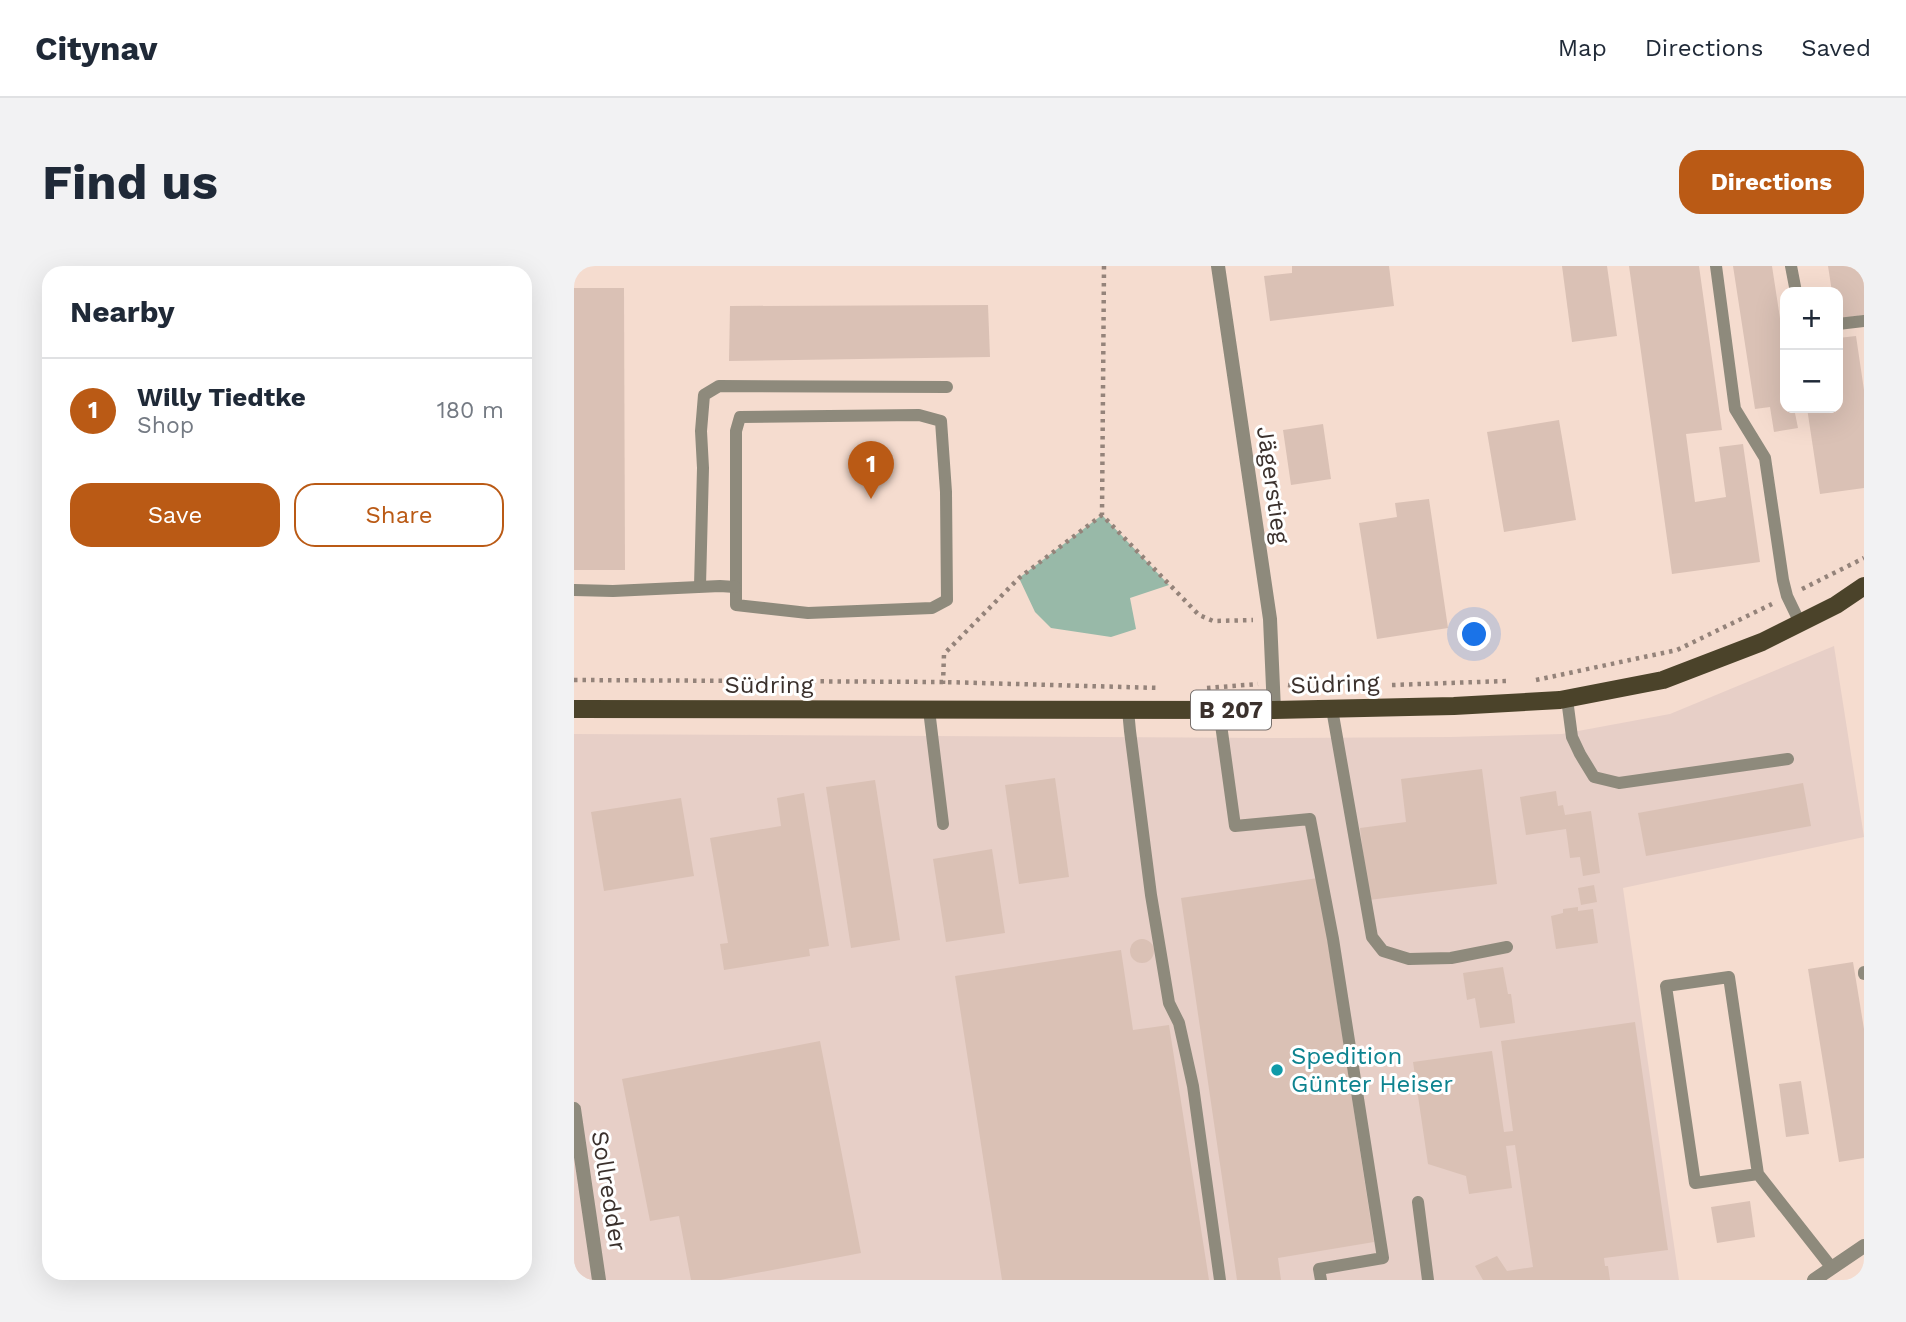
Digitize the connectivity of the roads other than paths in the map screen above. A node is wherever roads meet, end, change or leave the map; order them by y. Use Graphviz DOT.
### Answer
graph roads {
  1 [pos="1218,266"];
  2 [pos="1716,266"];
  3 [pos="1791,266"];
  4 [pos="1795,287"];
  5 [pos="1864,321"];
  6 [pos="1843,323"];
  7 [pos="947,387"];
  8 [pos="700,586"];
  9 [pos="735,587"];
  10 [pos="574,590"];
  11 [pos="1863,591"];
  12 [pos="1800,623"];
  13 [pos="1567,699"];
  14 [pos="574,709"];
  15 [pos="1332,709"];
  16 [pos="936,710"];
  17 [pos="1128,710"];
  18 [pos="1219,710"];
  19 [pos="1274,710"];
  20 [pos="1787,759"];
  21 [pos="943,824"];
  22 [pos="1507,947"];
  23 [pos="574,1109"];
  24 [pos="1758,1174"];
  25 [pos="1418,1202"];
  26 [pos="1864,1246"];
  27 [pos="1832,1268"];
  28 [pos="600,1280"];
  29 [pos="1220,1280"];
  30 [pos="1321,1280"];
  31 [pos="1428,1280"];
  32 [pos="1814,1280"];
  1 -- 19 [label="street, Jägerstieg"];
  2 -- 12 [label="lane"];
  3 -- 4 [label="lane"];
  5 -- 6 [label="lane"];
  7 -- 8 [label="lane"];
  8 -- 9 [label="lane"];
  8 -- 10 [label="lane"];
  9 -- 9 [label="lane"];
  11 -- 12 [label="main road, Südring / B 207"];
  12 -- 13 [label="main road, Südring / B 207"];
  13 -- 15 [label="main road, Südring / B 207"];
  13 -- 20 [label="lane"];
  14 -- 16 [label="main road, Südring / B 207"];
  15 -- 19 [label="main road, Südring / B 207"];
  15 -- 22 [label="lane"];
  16 -- 17 [label="main road, Südring / B 207"];
  16 -- 21 [label="lane"];
  17 -- 18 [label="main road, Südring / B 207"];
  17 -- 29 [label="lane"];
  18 -- 19 [label="main road, Südring / B 207"];
  18 -- 30 [label="lane"];
  23 -- 28 [label="street, Sollredder"];
  24 -- 24 [label="lane"];
  24 -- 27 [label="lane"];
  25 -- 31 [label="lane"];
  26 -- 27 [label="street"];
  27 -- 32 [label="street"];
}
